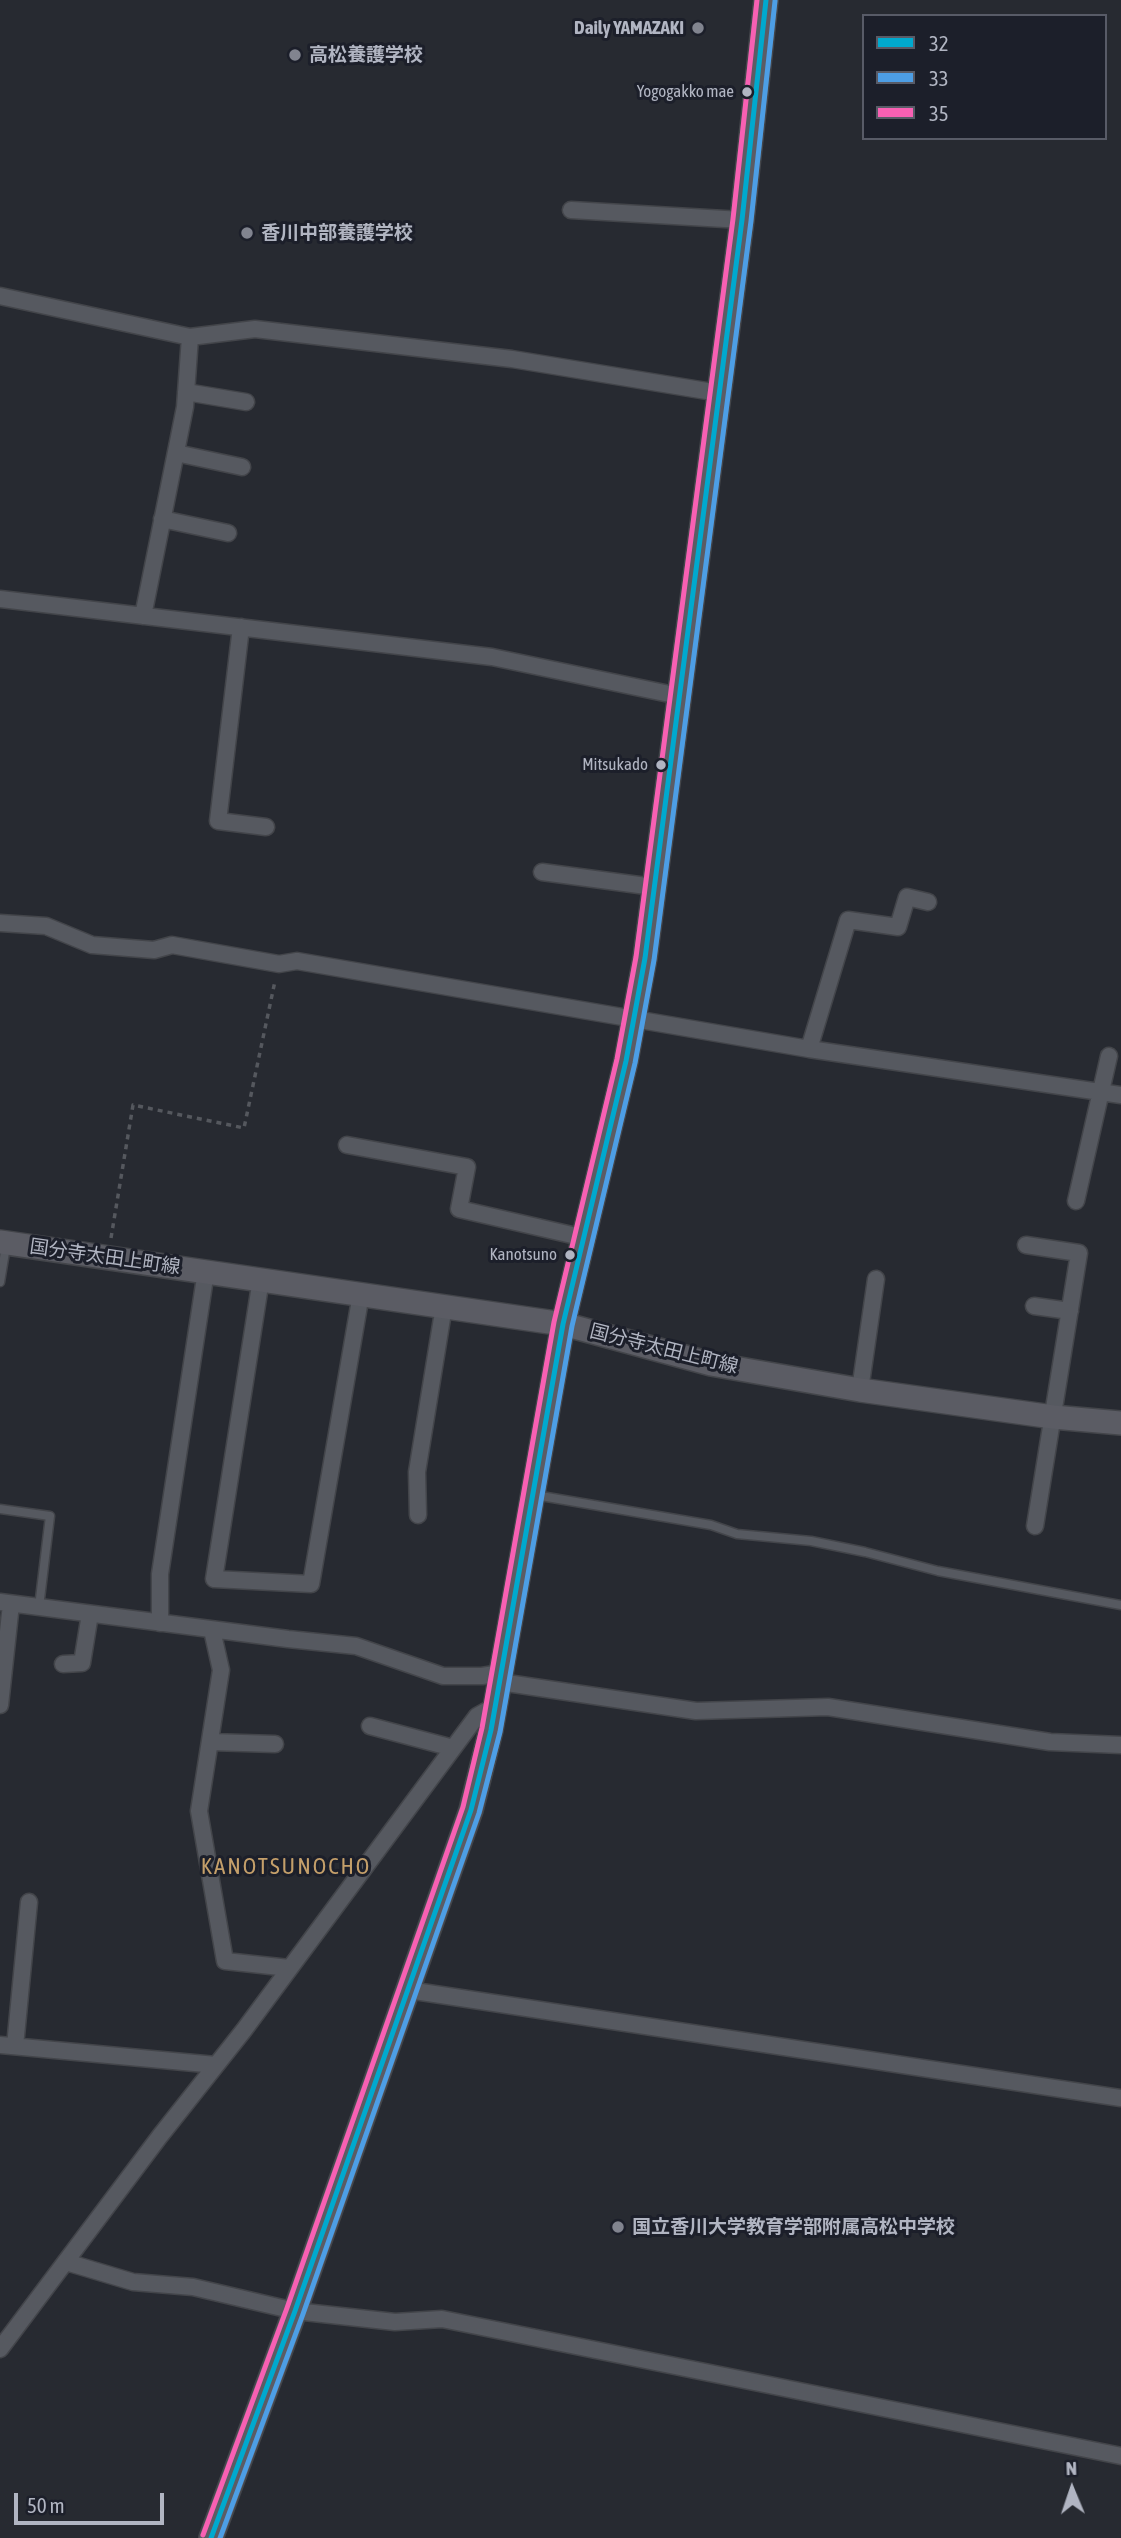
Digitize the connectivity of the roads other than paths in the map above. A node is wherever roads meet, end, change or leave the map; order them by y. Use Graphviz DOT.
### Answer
graph roads {
  1 [pos="766,0"];
  2 [pos="571,210"];
  3 [pos="742,220"];
  4 [pos="0,296"];
  5 [pos="190,337"];
  6 [pos="186,391"];
  7 [pos="719,393"];
  8 [pos="246,402"];
  9 [pos="176,453"];
  10 [pos="242,467"];
  11 [pos="162,519"];
  12 [pos="229,533"];
  13 [pos="0,598"];
  14 [pos="143,616"];
  15 [pos="241,627"];
  16 [pos="679,696"];
  17 [pos="266,827"];
  18 [pos="542,872"];
  19 [pos="654,887"];
  20 [pos="928,902"];
  21 [pos="0,923"];
  22 [pos="634,1020"];
  23 [pos="809,1049"];
  24 [pos="1109,1056"];
  25 [pos="1100,1092"];
  26 [pos="1121,1095"];
  27 [pos="347,1145"];
  28 [pos="1076,1201"];
  29 [pos="585,1238"];
  30 [pos="3,1243"];
  31 [pos="1026,1245"];
  32 [pos="206,1271"];
  33 [pos="261,1279"];
  34 [pos="876,1279"];
  35 [pos="0,1282"];
  36 [pos="361,1294"];
  37 [pos="444,1306"];
  38 [pos="1034,1307"];
  39 [pos="1070,1311"];
  40 [pos="564,1324"];
  41 [pos="860,1390"];
  42 [pos="1053,1417"];
  43 [pos="1121,1423"];
  44 [pos="532,1494"];
  45 [pos="0,1509"];
  46 [pos="418,1515"];
  47 [pos="1035,1526"];
  48 [pos="6,1603"];
  49 [pos="1121,1605"];
  50 [pos="39,1607"];
  51 [pos="90,1614"];
  52 [pos="160,1623"];
  53 [pos="212,1630"];
  54 [pos="63,1664"];
  55 [pos="500,1678"];
  56 [pos="0,1705"];
  57 [pos="495,1706"];
  58 [pos="370,1726"];
  59 [pos="211,1742"];
  60 [pos="275,1744"];
  61 [pos="1121,1745"];
  62 [pos="453,1748"];
  63 [pos="29,1902"];
  64 [pos="289,1968"];
  65 [pos="408,1990"];
  66 [pos="8,2046"];
  67 [pos="216,2065"];
  68 [pos="1121,2098"];
  69 [pos="66,2262"];
  70 [pos="295,2311"];
  71 [pos="0,2349"];
  72 [pos="1121,2456"];
  73 [pos="211,2538"];
  1 -- 3 [label="main road"];
  2 -- 3 [label="street"];
  3 -- 7 [label="main road"];
  4 -- 5 [label="street"];
  5 -- 6 [label="street"];
  5 -- 7 [label="street"];
  6 -- 8 [label="street"];
  6 -- 9 [label="street"];
  7 -- 16 [label="main road"];
  9 -- 10 [label="street"];
  9 -- 11 [label="street"];
  11 -- 12 [label="street"];
  11 -- 14 [label="street"];
  13 -- 14 [label="street"];
  14 -- 15 [label="street"];
  15 -- 16 [label="street"];
  15 -- 17 [label="street"];
  16 -- 19 [label="main road"];
  18 -- 19 [label="street"];
  19 -- 22 [label="main road"];
  20 -- 23 [label="street"];
  21 -- 22 [label="street"];
  22 -- 23 [label="street"];
  22 -- 29 [label="main road"];
  23 -- 25 [label="street"];
  24 -- 25 [label="street"];
  25 -- 26 [label="street"];
  25 -- 28 [label="street"];
  27 -- 29 [label="street"];
  29 -- 40 [label="main road"];
  30 -- 32 [label="main road, 国分寺太田上町線"];
  30 -- 35 [label="lane"];
  31 -- 39 [label="street"];
  32 -- 33 [label="main road, 国分寺太田上町線"];
  32 -- 52 [label="street"];
  33 -- 36 [label="main road, 国分寺太田上町線"];
  33 -- 36 [label="street"];
  34 -- 41 [label="street"];
  36 -- 37 [label="main road, 国分寺太田上町線"];
  37 -- 40 [label="main road, 国分寺太田上町線"];
  37 -- 46 [label="street"];
  38 -- 39 [label="street"];
  39 -- 42 [label="street"];
  40 -- 41 [label="main road, 国分寺太田上町線"];
  40 -- 44 [label="main road"];
  41 -- 42 [label="main road, 国分寺太田上町線"];
  42 -- 43 [label="main road, 国分寺太田上町線"];
  42 -- 47 [label="street"];
  44 -- 49 [label="lane"];
  44 -- 55 [label="main road"];
  45 -- 50 [label="lane"];
  48 -- 50 [label="street"];
  48 -- 56 [label="street"];
  50 -- 51 [label="street"];
  51 -- 52 [label="street"];
  51 -- 54 [label="street"];
  52 -- 53 [label="street"];
  53 -- 55 [label="street"];
  53 -- 59 [label="street"];
  55 -- 57 [label="main road"];
  55 -- 61 [label="street"];
  57 -- 62 [label="street"];
  57 -- 65 [label="main road"];
  58 -- 62 [label="street"];
  59 -- 60 [label="street"];
  59 -- 64 [label="street"];
  62 -- 64 [label="street"];
  63 -- 66 [label="street"];
  64 -- 67 [label="street"];
  65 -- 68 [label="street"];
  65 -- 70 [label="main road"];
  66 -- 67 [label="street"];
  67 -- 69 [label="street"];
  69 -- 70 [label="street"];
  69 -- 71 [label="street"];
  70 -- 72 [label="street"];
  70 -- 73 [label="main road"];
}
